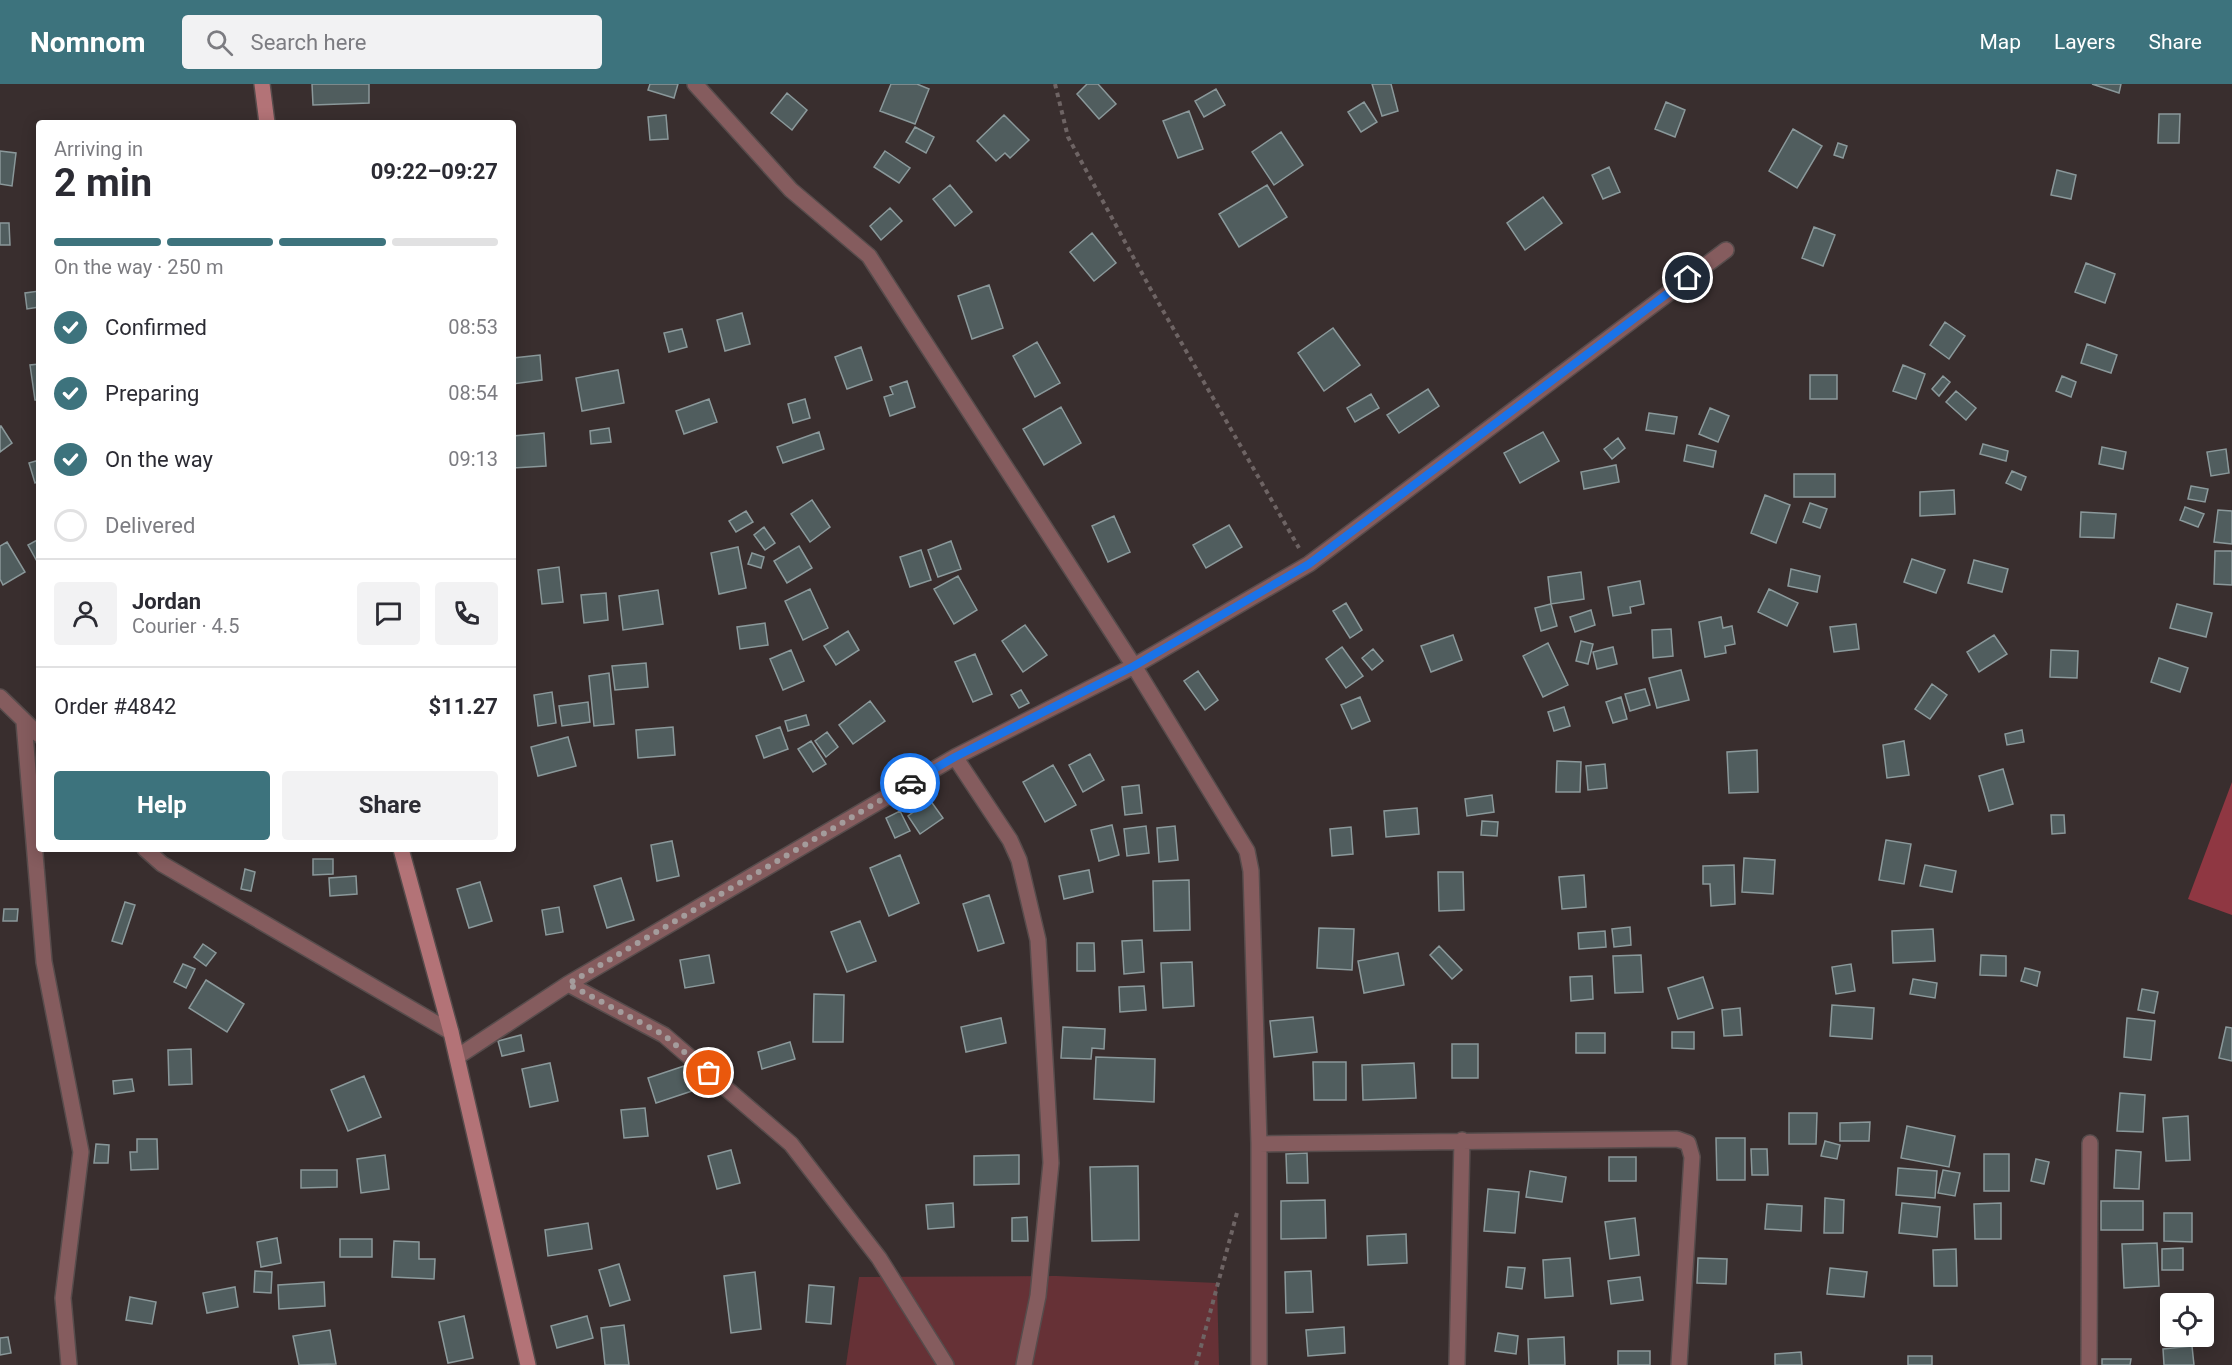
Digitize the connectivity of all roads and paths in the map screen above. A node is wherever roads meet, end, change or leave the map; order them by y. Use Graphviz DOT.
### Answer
graph roads {
  1 [pos="262,84"];
  2 [pos="695,84"];
  3 [pos="1055,84"];
  4 [pos="267,120"];
  5 [pos="1725,250"];
  6 [pos="1309,564"];
  7 [pos="1134,666"];
  8 [pos="0,697"];
  9 [pos="24,722"];
  10 [pos="36,732"];
  11 [pos="955,757"];
  12 [pos="148,852"];
  13 [pos="402,852"];
  14 [pos="568,984"];
  15 [pos="451,1032"];
  16 [pos="457,1057"];
  17 [pos="1462,1140"];
  18 [pos="2090,1143"];
  19 [pos="1259,1144"];
  20 [pos="1242,1198"];
  21 [pos="69,1365"];
  22 [pos="528,1365"];
  23 [pos="945,1365"];
  24 [pos="1024,1365"];
  25 [pos="1196,1365"];
  26 [pos="1259,1365"];
  27 [pos="1457,1365"];
  28 [pos="1679,1365"];
  29 [pos="2089,1365"];
  1 -- 4 [label="street"];
  2 -- 7 [label="street"];
  3 -- 6 [label="path"];
  5 -- 6 [label="street"];
  6 -- 7 [label="street"];
  7 -- 11 [label="street"];
  7 -- 19 [label="street"];
  8 -- 9 [label="street"];
  9 -- 10 [label="street"];
  9 -- 21 [label="street"];
  11 -- 14 [label="street"];
  11 -- 24 [label="street"];
  12 -- 15 [label="street"];
  13 -- 15 [label="street"];
  14 -- 16 [label="street"];
  14 -- 23 [label="street"];
  15 -- 16 [label="street"];
  16 -- 22 [label="street"];
  17 -- 19 [label="street"];
  17 -- 27 [label="street"];
  17 -- 28 [label="street"];
  18 -- 29 [label="street"];
  19 -- 26 [label="street"];
  20 -- 25 [label="path"];
}
